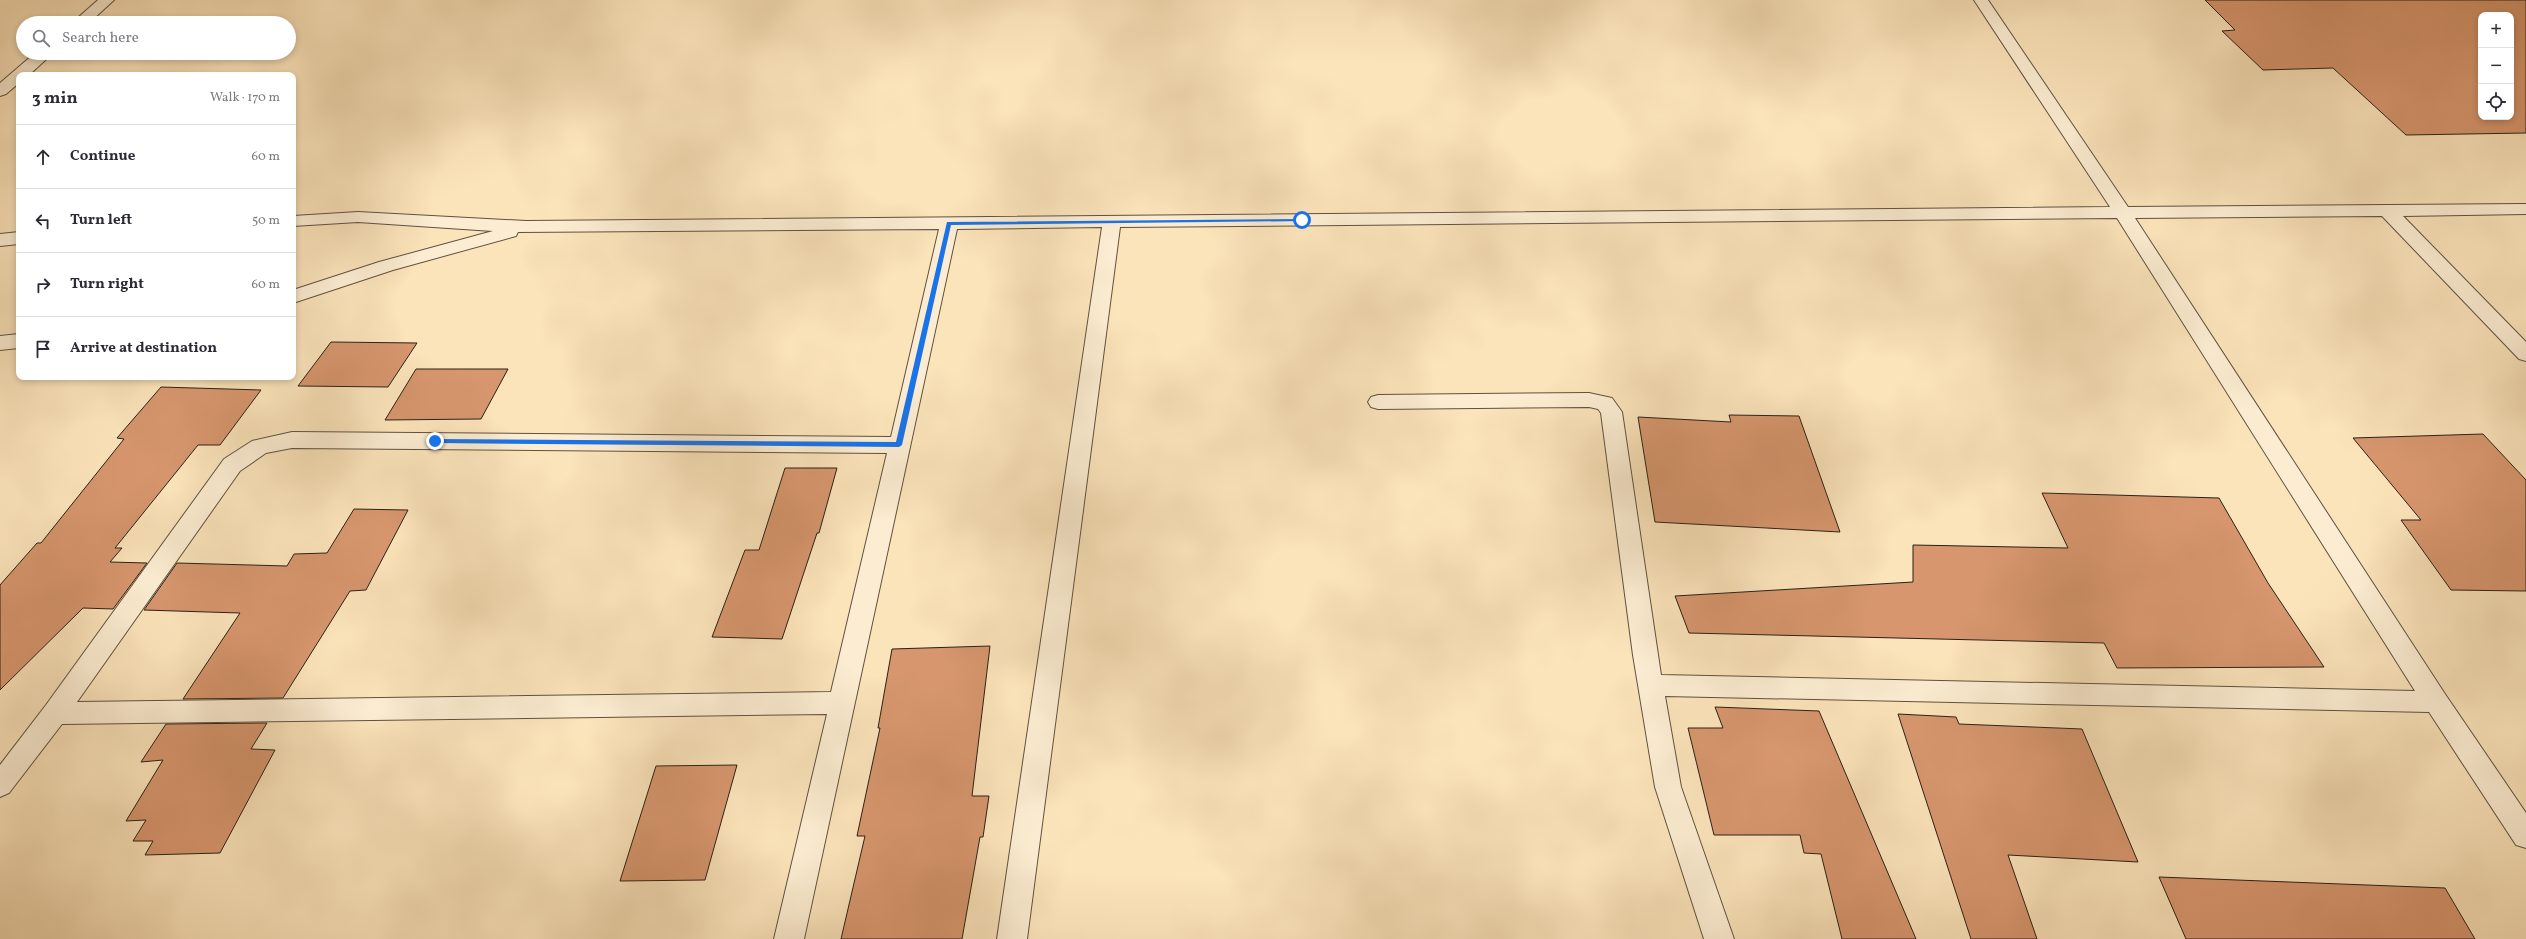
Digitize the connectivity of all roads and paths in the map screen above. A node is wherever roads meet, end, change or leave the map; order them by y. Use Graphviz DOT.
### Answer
graph roads {
  1 [pos="107,0"];
  2 [pos="1981,0"];
  3 [pos="88,16"];
  4 [pos="37,60"];
  5 [pos="23,72"];
  6 [pos="16,78"];
  7 [pos="0,91"];
  8 [pos="2526,209"];
  9 [pos="2388,210"];
  10 [pos="2123,213"];
  11 [pos="296,221"];
  12 [pos="1112,222"];
  13 [pos="949,224"];
  14 [pos="526,227"];
  15 [pos="16,238"];
  16 [pos="0,240"];
  17 [pos="296,296"];
  18 [pos="16,341"];
  19 [pos="0,343"];
  20 [pos="2526,354"];
  21 [pos="1378,402"];
  22 [pos="899,445"];
  23 [pos="1651,685"];
  24 [pos="2436,702"];
  25 [pos="841,704"];
  26 [pos="55,712"];
  27 [pos="0,784"];
  28 [pos="2526,836"];
  29 [pos="789,939"];
  30 [pos="1012,939"];
  31 [pos="1719,939"];
  1 -- 3 [label="street"];
  2 -- 10 [label="street"];
  4 -- 5 [label="street"];
  6 -- 7 [label="street"];
  8 -- 9 [label="street"];
  9 -- 10 [label="street"];
  9 -- 20 [label="street"];
  10 -- 12 [label="street"];
  10 -- 24 [label="street"];
  11 -- 14 [label="street"];
  12 -- 13 [label="street"];
  12 -- 30 [label="street"];
  13 -- 14 [label="street"];
  13 -- 22 [label="street"];
  14 -- 17 [label="street"];
  15 -- 16 [label="street"];
  18 -- 19 [label="street"];
  21 -- 23 [label="street"];
  22 -- 25 [label="street"];
  22 -- 26 [label="street"];
  23 -- 24 [label="street"];
  23 -- 31 [label="street"];
  24 -- 28 [label="street"];
  25 -- 26 [label="street"];
  25 -- 29 [label="street"];
  26 -- 27 [label="street"];
}
